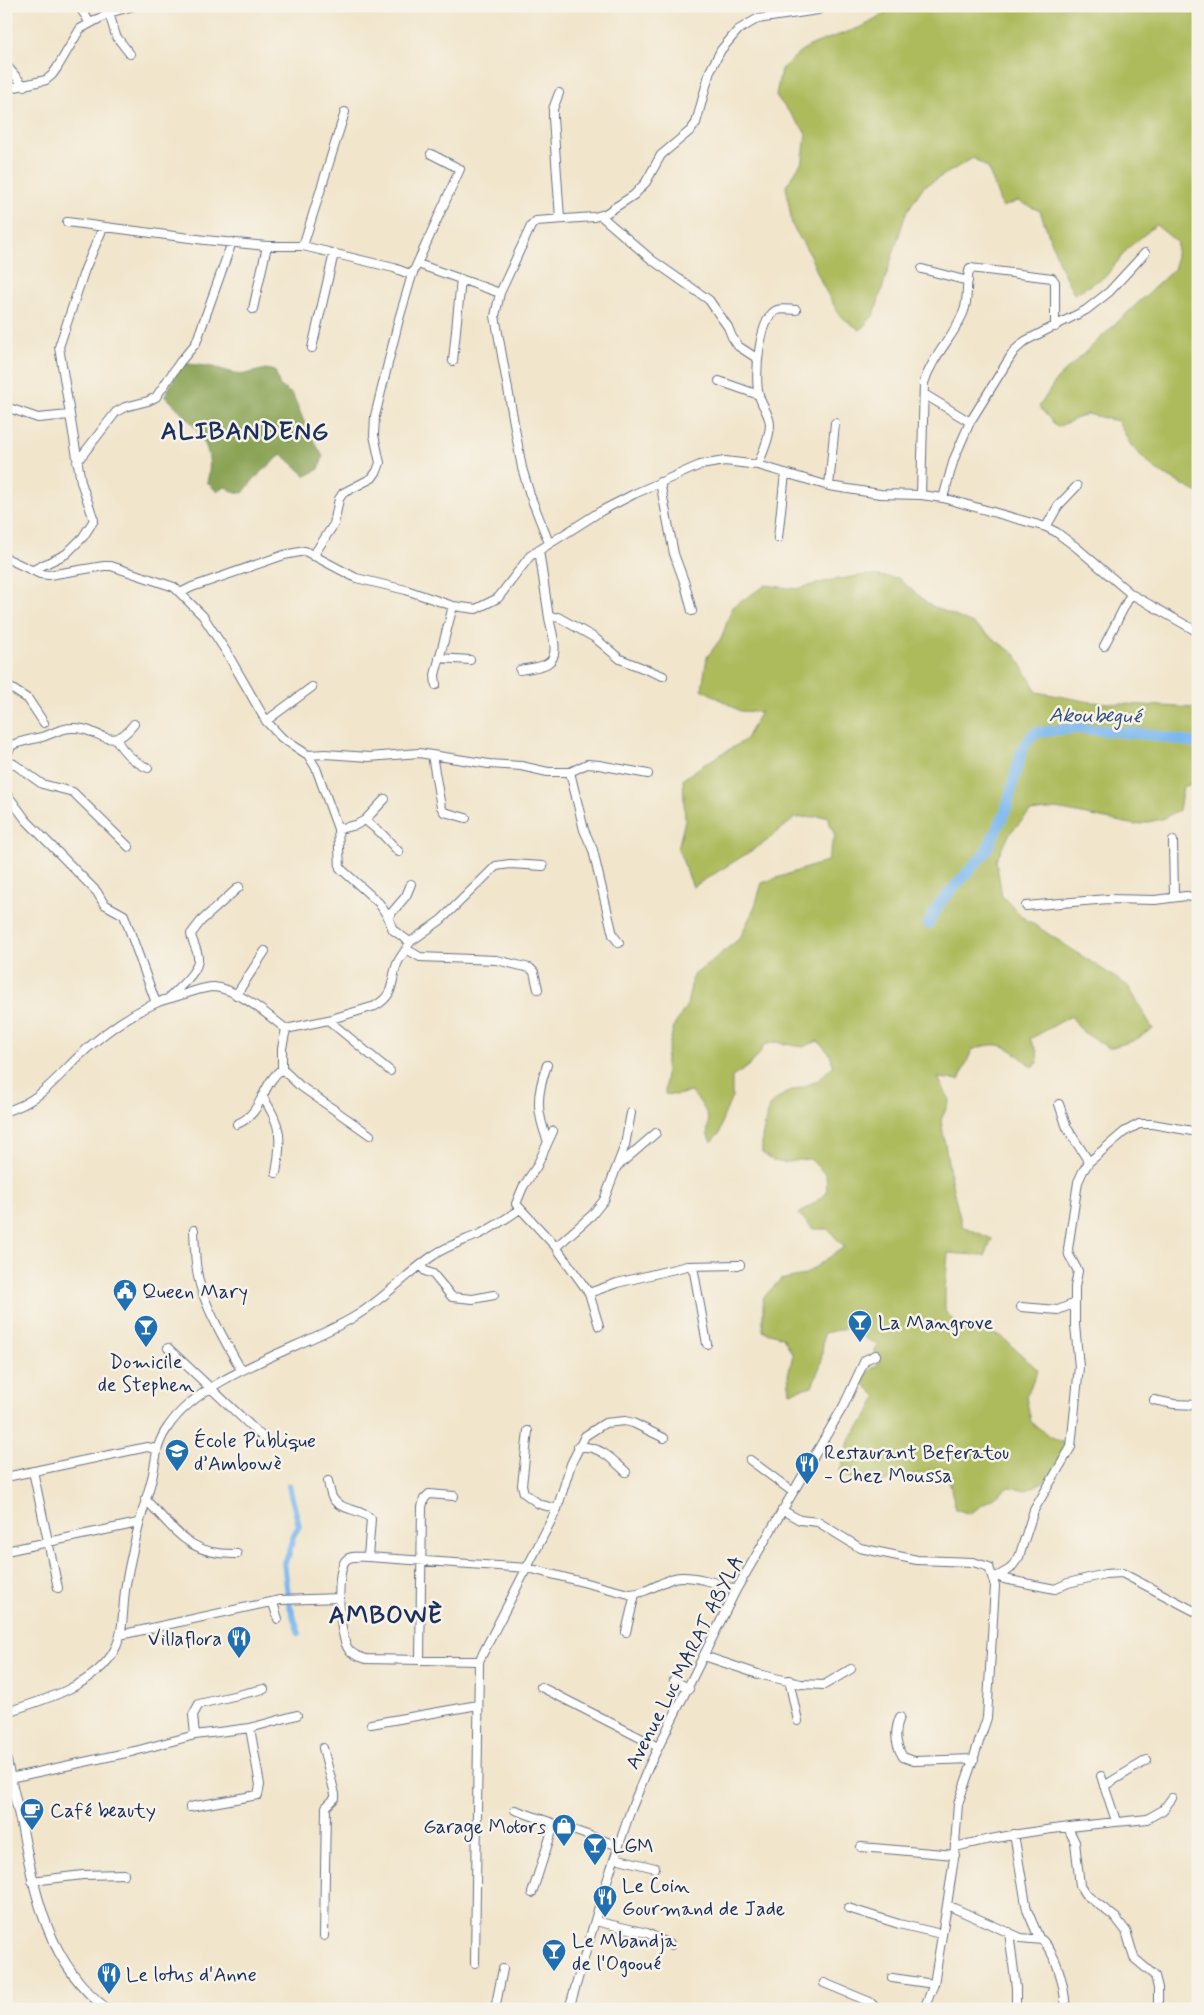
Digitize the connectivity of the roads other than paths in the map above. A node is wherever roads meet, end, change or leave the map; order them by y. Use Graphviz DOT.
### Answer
graph roads {
  1 [pos="79,6"];
  2 [pos="133,6"];
  3 [pos="818,10"];
  4 [pos="109,13"];
  5 [pos="90,23"];
  6 [pos="130,54"];
  7 [pos="6,65"];
  8 [pos="24,86"];
  9 [pos="6,89"];
  10 [pos="559,93"];
  11 [pos="346,112"];
  12 [pos="431,154"];
  13 [pos="601,216"];
  14 [pos="560,218"];
  15 [pos="67,222"];
  16 [pos="103,228"];
  17 [pos="232,242"];
  18 [pos="267,246"];
  19 [pos="303,246"];
  20 [pos="334,253"];
  21 [pos="1145,253"];
  22 [pos="418,264"];
  23 [pos="922,269"];
  24 [pos="412,275"];
  25 [pos="461,279"];
  26 [pos="968,281"];
  27 [pos="500,293"];
  28 [pos="253,309"];
  29 [pos="796,310"];
  30 [pos="1055,327"];
  31 [pos="312,348"];
  32 [pos="758,359"];
  33 [pos="453,361"];
  34 [pos="719,381"];
  35 [pos="924,394"];
  36 [pos="758,395"];
  37 [pos="6,407"];
  38 [pos="69,415"];
  39 [pos="970,422"];
  40 [pos="835,423"];
  41 [pos="77,462"];
  42 [pos="758,465"];
  43 [pos="785,473"];
  44 [pos="660,482"];
  45 [pos="828,486"];
  46 [pos="1077,486"];
  47 [pos="921,494"];
  48 [pos="943,498"];
  49 [pos="1046,527"];
  50 [pos="778,538"];
  51 [pos="549,543"];
  52 [pos="539,550"];
  53 [pos="313,556"];
  54 [pos="6,558"];
  55 [pos="32,570"];
  56 [pos="180,593"];
  57 [pos="1131,594"];
  58 [pos="453,606"];
  59 [pos="692,611"];
  60 [pos="549,618"];
  61 [pos="1198,632"];
  62 [pos="1104,646"];
  63 [pos="439,658"];
  64 [pos="470,660"];
  65 [pos="520,670"];
  66 [pos="663,676"];
  67 [pos="6,685"];
  68 [pos="436,685"];
  69 [pos="312,687"];
  70 [pos="266,721"];
  71 [pos="44,723"];
  72 [pos="134,724"];
  73 [pos="116,739"];
  74 [pos="308,755"];
  75 [pos="432,755"];
  76 [pos="6,756"];
  77 [pos="6,761"];
  78 [pos="148,768"];
  79 [pos="570,772"];
  80 [pos="648,774"];
  81 [pos="6,793"];
  82 [pos="385,799"];
  83 [pos="466,818"];
  84 [pos="365,820"];
  85 [pos="338,830"];
  86 [pos="1173,841"];
  87 [pos="129,847"];
  88 [pos="399,852"];
  89 [pos="543,866"];
  90 [pos="411,884"];
  91 [pos="239,887"];
  92 [pos="1174,896"];
  93 [pos="1198,898"];
  94 [pos="1026,906"];
  95 [pos="388,917"];
  96 [pos="619,943"];
  97 [pos="408,946"];
  98 [pos="265,951"];
  99 [pos="538,989"];
  100 [pos="236,995"];
  101 [pos="168,999"];
  102 [pos="156,1003"];
  103 [pos="328,1020"];
  104 [pos="286,1029"];
  105 [pos="547,1065"];
  106 [pos="282,1069"];
  107 [pos="390,1071"];
  108 [pos="262,1096"];
  109 [pos="1059,1104"];
  110 [pos="6,1112"];
  111 [pos="631,1114"];
  112 [pos="237,1124"];
  113 [pos="553,1131"];
  114 [pos="1198,1132"];
  115 [pos="656,1133"];
  116 [pos="370,1135"];
  117 [pos="548,1142"];
  118 [pos="1089,1162"];
  119 [pos="619,1165"];
  120 [pos="276,1173"];
  121 [pos="520,1210"];
  122 [pos="194,1230"];
  123 [pos="556,1247"];
  124 [pos="740,1265"];
  125 [pos="421,1266"];
  126 [pos="691,1267"];
  127 [pos="589,1293"];
  128 [pos="494,1295"];
  129 [pos="1075,1303"];
  130 [pos="1021,1307"];
  131 [pos="599,1326"];
  132 [pos="707,1344"];
  133 [pos="168,1348"];
  134 [pos="876,1355"];
  135 [pos="241,1370"];
  136 [pos="210,1389"];
  137 [pos="1154,1400"];
  138 [pos="1198,1405"];
  139 [pos="528,1431"];
  140 [pos="664,1438"];
  141 [pos="270,1444"];
  142 [pos="578,1447"];
  143 [pos="156,1449"];
  144 [pos="750,1460"];
  145 [pos="33,1471"];
  146 [pos="626,1472"];
  147 [pos="6,1477"];
  148 [pos="328,1481"];
  149 [pos="793,1492"];
  150 [pos="454,1496"];
  151 [pos="145,1499"];
  152 [pos="557,1509"];
  153 [pos="782,1510"];
  154 [pos="138,1523"];
  155 [pos="48,1542"];
  156 [pos="6,1551"];
  157 [pos="237,1554"];
  158 [pos="368,1557"];
  159 [pos="421,1561"];
  160 [pos="528,1568"];
  161 [pos="995,1577"];
  162 [pos="58,1588"];
  163 [pos="736,1590"];
  164 [pos="635,1594"];
  165 [pos="340,1598"];
  166 [pos="273,1603"];
  167 [pos="1198,1613"];
  168 [pos="278,1619"];
  169 [pos="626,1632"];
  170 [pos="120,1635"];
  171 [pos="704,1656"];
  172 [pos="420,1660"];
  173 [pos="479,1662"];
  174 [pos="851,1669"];
  175 [pos="674,1680"];
  176 [pos="789,1680"];
  177 [pos="541,1687"];
  178 [pos="264,1689"];
  179 [pos="689,1689"];
  180 [pos="478,1705"];
  181 [pos="6,1712"];
  182 [pos="298,1715"];
  183 [pos="900,1717"];
  184 [pos="798,1720"];
  185 [pos="371,1724"];
  186 [pos="250,1728"];
  187 [pos="196,1735"];
  188 [pos="658,1747"];
  189 [pos="323,1748"];
  190 [pos="6,1759"];
  191 [pos="974,1759"];
  192 [pos="1147,1760"];
  193 [pos="1101,1776"];
  194 [pos="10,1778"];
  195 [pos="1104,1786"];
  196 [pos="1172,1798"];
  197 [pos="190,1807"];
  198 [pos="515,1810"];
  199 [pos="1116,1822"];
  200 [pos="554,1825"];
  201 [pos="1068,1828"];
  202 [pos="1014,1834"];
  203 [pos="619,1846"];
  204 [pos="861,1847"];
  205 [pos="955,1851"];
  206 [pos="615,1858"];
  207 [pos="655,1868"];
  208 [pos="124,1874"];
  209 [pos="32,1881"];
  210 [pos="532,1893"];
  211 [pos="948,1905"];
  212 [pos="848,1908"];
  213 [pos="595,1921"];
  214 [pos="1009,1932"];
  215 [pos="942,1934"];
  216 [pos="324,1936"];
  217 [pos="1039,1938"];
  218 [pos="671,1945"];
  219 [pos="475,1963"];
  220 [pos="503,1970"];
  221 [pos="892,1978"];
  222 [pos="824,1982"];
  223 [pos="934,1984"];
  224 [pos="107,2009"];
  225 [pos="495,2009"];
  226 [pos="569,2009"];
  227 [pos="877,2009"];
  228 [pos="924,2009"];
  229 [pos="1016,2009"];
  230 [pos="1066,2009"];
  231 [pos="1158,2009"];
  1 -- 5 [label="street"];
  2 -- 4 [label="street"];
  3 -- 13 [label="street"];
  4 -- 5 [label="street"];
  4 -- 6 [label="street"];
  5 -- 8 [label="street"];
  7 -- 8 [label="street"];
  8 -- 9 [label="street"];
  10 -- 14 [label="street"];
  11 -- 19 [label="street"];
  12 -- 22 [label="street"];
  13 -- 14 [label="street"];
  13 -- 32 [label="street"];
  14 -- 27 [label="street"];
  15 -- 16 [label="street"];
  16 -- 17 [label="street"];
  16 -- 38 [label="street"];
  17 -- 18 [label="street"];
  17 -- 41 [label="street"];
  18 -- 19 [label="street"];
  18 -- 28 [label="street"];
  19 -- 20 [label="street"];
  20 -- 24 [label="street"];
  20 -- 31 [label="street"];
  21 -- 30 [label="street"];
  22 -- 24 [label="street"];
  22 -- 25 [label="street"];
  23 -- 26 [label="street"];
  24 -- 53 [label="street"];
  25 -- 27 [label="street"];
  25 -- 33 [label="street"];
  26 -- 30 [label="street"];
  26 -- 35 [label="street"];
  27 -- 51 [label="street"];
  29 -- 32 [label="street"];
  30 -- 39 [label="street"];
  32 -- 36 [label="street"];
  34 -- 36 [label="street"];
  35 -- 39 [label="street"];
  35 -- 47 [label="street"];
  36 -- 42 [label="street"];
  37 -- 38 [label="street"];
  38 -- 41 [label="street"];
  39 -- 48 [label="street"];
  40 -- 45 [label="street"];
  41 -- 55 [label="street"];
  42 -- 43 [label="street"];
  42 -- 44 [label="street"];
  43 -- 45 [label="street"];
  43 -- 50 [label="street"];
  44 -- 51 [label="street"];
  44 -- 59 [label="street"];
  45 -- 47 [label="street"];
  46 -- 49 [label="street"];
  47 -- 48 [label="street"];
  48 -- 49 [label="street"];
  49 -- 57 [label="street"];
  51 -- 52 [label="street"];
  52 -- 58 [label="street"];
  52 -- 60 [label="street"];
  53 -- 56 [label="street"];
  53 -- 58 [label="street"];
  54 -- 55 [label="street"];
  55 -- 56 [label="street"];
  56 -- 70 [label="street"];
  57 -- 61 [label="street"];
  57 -- 62 [label="street"];
  58 -- 63 [label="street"];
  60 -- 65 [label="street"];
  60 -- 66 [label="street"];
  63 -- 64 [label="street"];
  63 -- 68 [label="street"];
  67 -- 71 [label="street"];
  69 -- 70 [label="street"];
  70 -- 74 [label="street"];
  72 -- 73 [label="street"];
  73 -- 76 [label="street"];
  73 -- 78 [label="street"];
  74 -- 75 [label="street"];
  74 -- 85 [label="street"];
  75 -- 79 [label="street"];
  75 -- 83 [label="street"];
  77 -- 87 [label="street"];
  79 -- 80 [label="street"];
  79 -- 96 [label="street"];
  81 -- 102 [label="street"];
  82 -- 84 [label="street"];
  84 -- 85 [label="street"];
  84 -- 88 [label="street"];
  85 -- 95 [label="street"];
  86 -- 92 [label="street"];
  89 -- 97 [label="street"];
  90 -- 95 [label="street"];
  91 -- 101 [label="street"];
  92 -- 93 [label="street"];
  92 -- 94 [label="street"];
  95 -- 97 [label="street"];
  97 -- 99 [label="street"];
  97 -- 103 [label="street"];
  98 -- 100 [label="street"];
  100 -- 101 [label="street"];
  100 -- 104 [label="street"];
  101 -- 102 [label="street"];
  102 -- 110 [label="street"];
  103 -- 104 [label="street"];
  103 -- 107 [label="street"];
  104 -- 106 [label="street"];
  105 -- 117 [label="street"];
  106 -- 108 [label="street"];
  106 -- 116 [label="street"];
  108 -- 112 [label="street"];
  108 -- 120 [label="street"];
  109 -- 118 [label="street"];
  111 -- 119 [label="street"];
  113 -- 117 [label="street"];
  114 -- 118 [label="street"];
  115 -- 119 [label="street"];
  117 -- 121 [label="street"];
  118 -- 129 [label="street"];
  119 -- 123 [label="street"];
  121 -- 123 [label="street"];
  121 -- 125 [label="street"];
  122 -- 135 [label="street"];
  123 -- 127 [label="street"];
  124 -- 126 [label="street"];
  125 -- 128 [label="street"];
  125 -- 135 [label="street"];
  126 -- 127 [label="street"];
  126 -- 132 [label="street"];
  127 -- 131 [label="street"];
  129 -- 130 [label="street"];
  129 -- 161 [label="street"];
  133 -- 136 [label="street"];
  134 -- 149 [label="street, Avenue Luc MARAT ABYLA"];
  135 -- 136 [label="street"];
  136 -- 141 [label="street"];
  136 -- 143 [label="street"];
  137 -- 138 [label="street"];
  139 -- 152 [label="street"];
  140 -- 142 [label="street"];
  142 -- 146 [label="street"];
  142 -- 152 [label="street"];
  143 -- 145 [label="street"];
  143 -- 151 [label="street"];
  144 -- 149 [label="street"];
  145 -- 147 [label="street"];
  145 -- 155 [label="street"];
  148 -- 158 [label="street"];
  149 -- 153 [label="street, Avenue Luc MARAT ABYLA"];
  150 -- 159 [label="street"];
  151 -- 154 [label="street"];
  151 -- 157 [label="street"];
  152 -- 160 [label="street"];
  153 -- 161 [label="street"];
  153 -- 163 [label="street, Avenue Luc MARAT ABYLA"];
  154 -- 155 [label="street"];
  154 -- 170 [label="street"];
  155 -- 156 [label="street"];
  155 -- 162 [label="street"];
  158 -- 159 [label="street"];
  158 -- 165 [label="street"];
  159 -- 160 [label="street"];
  159 -- 172 [label="street"];
  160 -- 164 [label="street"];
  160 -- 173 [label="street"];
  161 -- 167 [label="street"];
  161 -- 191 [label="street"];
  163 -- 164 [label="street"];
  163 -- 171 [label="street, Avenue Luc MARAT ABYLA"];
  164 -- 169 [label="street"];
  165 -- 166 [label="street"];
  165 -- 172 [label="street"];
  166 -- 168 [label="street"];
  166 -- 170 [label="street"];
  170 -- 181 [label="street"];
  171 -- 176 [label="street"];
  171 -- 179 [label="street, Avenue Luc MARAT ABYLA"];
  172 -- 173 [label="street"];
  173 -- 180 [label="street"];
  174 -- 176 [label="street"];
  175 -- 179 [label="street"];
  176 -- 184 [label="street"];
  177 -- 188 [label="street"];
  178 -- 187 [label="street"];
  179 -- 188 [label="street, Avenue Luc MARAT ABYLA"];
  180 -- 185 [label="street"];
  180 -- 219 [label="street"];
  182 -- 186 [label="street"];
  183 -- 191 [label="street"];
  186 -- 187 [label="street"];
  186 -- 197 [label="street"];
  187 -- 194 [label="street"];
  188 -- 203 [label="street, Avenue Luc MARAT ABYLA"];
  189 -- 216 [label="street"];
  190 -- 194 [label="main road"];
  191 -- 205 [label="street"];
  192 -- 195 [label="street"];
  193 -- 195 [label="street"];
  194 -- 209 [label="main road"];
  195 -- 199 [label="street"];
  196 -- 199 [label="street"];
  198 -- 200 [label="street"];
  199 -- 201 [label="street"];
  200 -- 203 [label="street"];
  200 -- 210 [label="street"];
  201 -- 202 [label="street"];
  201 -- 231 [label="street"];
  202 -- 205 [label="street"];
  202 -- 217 [label="street"];
  203 -- 206 [label="street, Avenue Luc MARAT ABYLA"];
  204 -- 205 [label="street"];
  205 -- 211 [label="street"];
  206 -- 207 [label="street"];
  206 -- 213 [label="street, Avenue Luc MARAT ABYLA"];
  208 -- 209 [label="street"];
  209 -- 224 [label="main road"];
  211 -- 214 [label="street"];
  211 -- 215 [label="street"];
  212 -- 215 [label="street"];
  213 -- 218 [label="street"];
  213 -- 226 [label="street, Avenue Luc MARAT ABYLA"];
  214 -- 217 [label="street"];
  214 -- 229 [label="street"];
  215 -- 223 [label="street"];
  217 -- 230 [label="street"];
  220 -- 225 [label="street"];
  221 -- 223 [label="street"];
  222 -- 227 [label="street"];
  223 -- 228 [label="street"];
}
